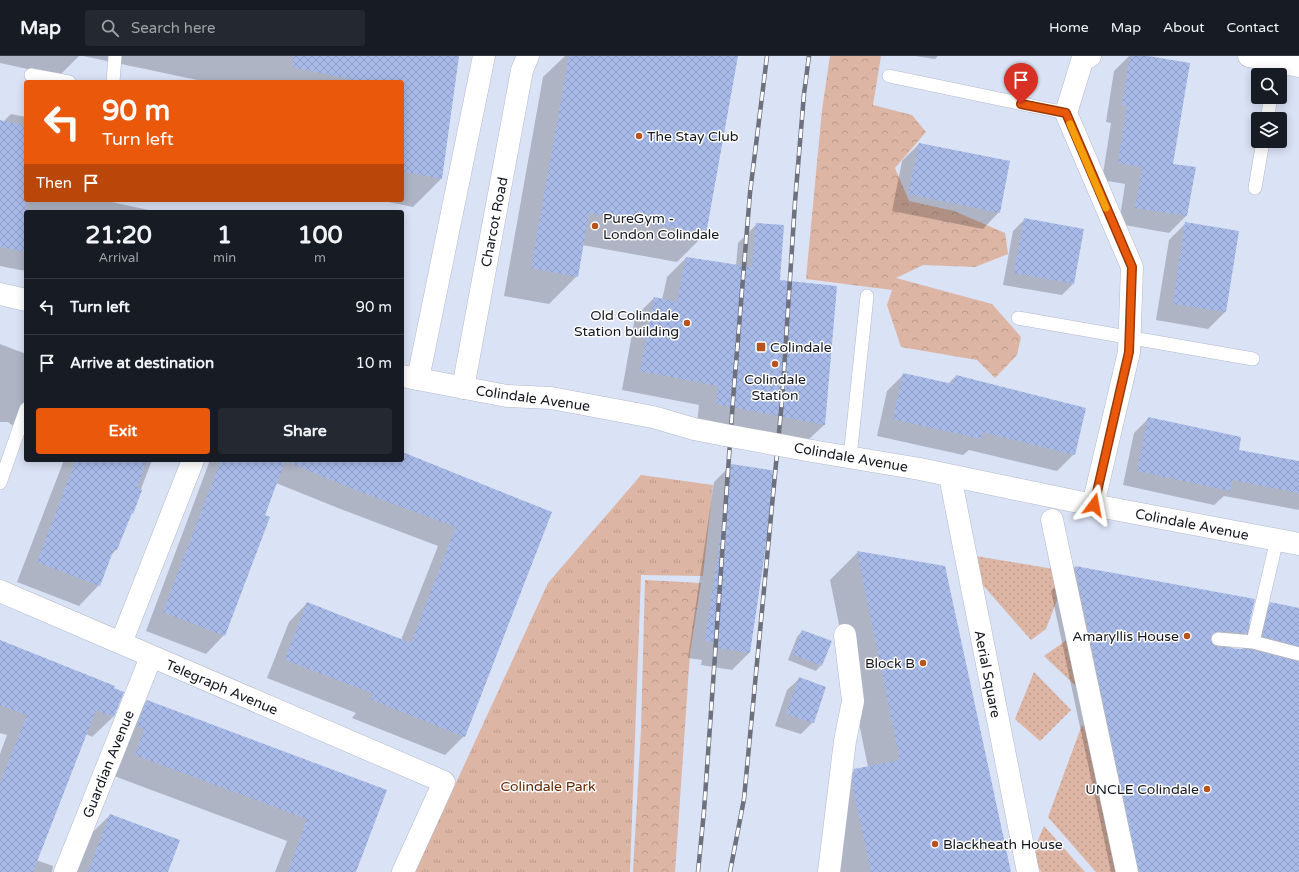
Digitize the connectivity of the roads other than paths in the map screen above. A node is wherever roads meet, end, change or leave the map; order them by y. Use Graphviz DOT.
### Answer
graph roads {
  1 [pos="115,56"];
  2 [pos="484,56"];
  3 [pos="528,56"];
  4 [pos="1248,56"];
  5 [pos="1083,58"];
  6 [pos="1299,66"];
  7 [pos="1276,68"];
  8 [pos="31,75"];
  9 [pos="889,76"];
  10 [pos="57,80"];
  11 [pos="113,80"];
  12 [pos="1066,113"];
  13 [pos="1262,148"];
  14 [pos="1254,188"];
  15 [pos="0,294"];
  16 [pos="867,296"];
  17 [pos="24,300"];
  18 [pos="1018,318"];
  19 [pos="1130,338"];
  20 [pos="1253,359"];
  21 [pos="410,378"];
  22 [pos="463,388"];
  23 [pos="24,415"];
  24 [pos="850,457"];
  25 [pos="192,462"];
  26 [pos="950,476"];
  27 [pos="0,483"];
  28 [pos="1094,505"];
  29 [pos="1052,520"];
  30 [pos="1277,540"];
  31 [pos="1299,544"];
  32 [pos="0,591"];
  33 [pos="845,635"];
  34 [pos="1218,639"];
  35 [pos="1253,642"];
  36 [pos="121,643"];
  37 [pos="1299,654"];
  38 [pos="151,656"];
  39 [pos="65,872"];
  40 [pos="403,872"];
  41 [pos="828,872"];
  42 [pos="1028,872"];
  43 [pos="1127,872"];
  1 -- 11 [label="lane"];
  2 -- 21 [label="street"];
  3 -- 22 [label="street, Charcot Road"];
  4 -- 7 [label="street"];
  5 -- 12 [label="street"];
  6 -- 7 [label="street"];
  8 -- 10 [label="lane"];
  9 -- 12 [label="lane"];
  12 -- 19 [label="street"];
  13 -- 14 [label="lane"];
  15 -- 17 [label="street"];
  16 -- 24 [label="lane"];
  18 -- 19 [label="lane"];
  19 -- 20 [label="lane"];
  19 -- 28 [label="street"];
  21 -- 22 [label="street, Colindale Avenue"];
  22 -- 24 [label="street, Colindale Avenue, bridge"];
  23 -- 27 [label="lane"];
  24 -- 26 [label="street, Colindale Avenue"];
  25 -- 36 [label="street"];
  26 -- 28 [label="street, Colindale Avenue"];
  26 -- 42 [label="street, Aerial Square"];
  28 -- 30 [label="street, Colindale Avenue"];
  29 -- 43 [label="street"];
  30 -- 31 [label="street, Colindale Avenue"];
  30 -- 35 [label="lane"];
  32 -- 36 [label="street, Telegraph Avenue"];
  33 -- 41 [label="street"];
  34 -- 35 [label="lane"];
  35 -- 37 [label="lane"];
  36 -- 38 [label="street, Telegraph Avenue"];
  38 -- 39 [label="street, Guardian Avenue"];
  38 -- 40 [label="street, Telegraph Avenue"];
}
